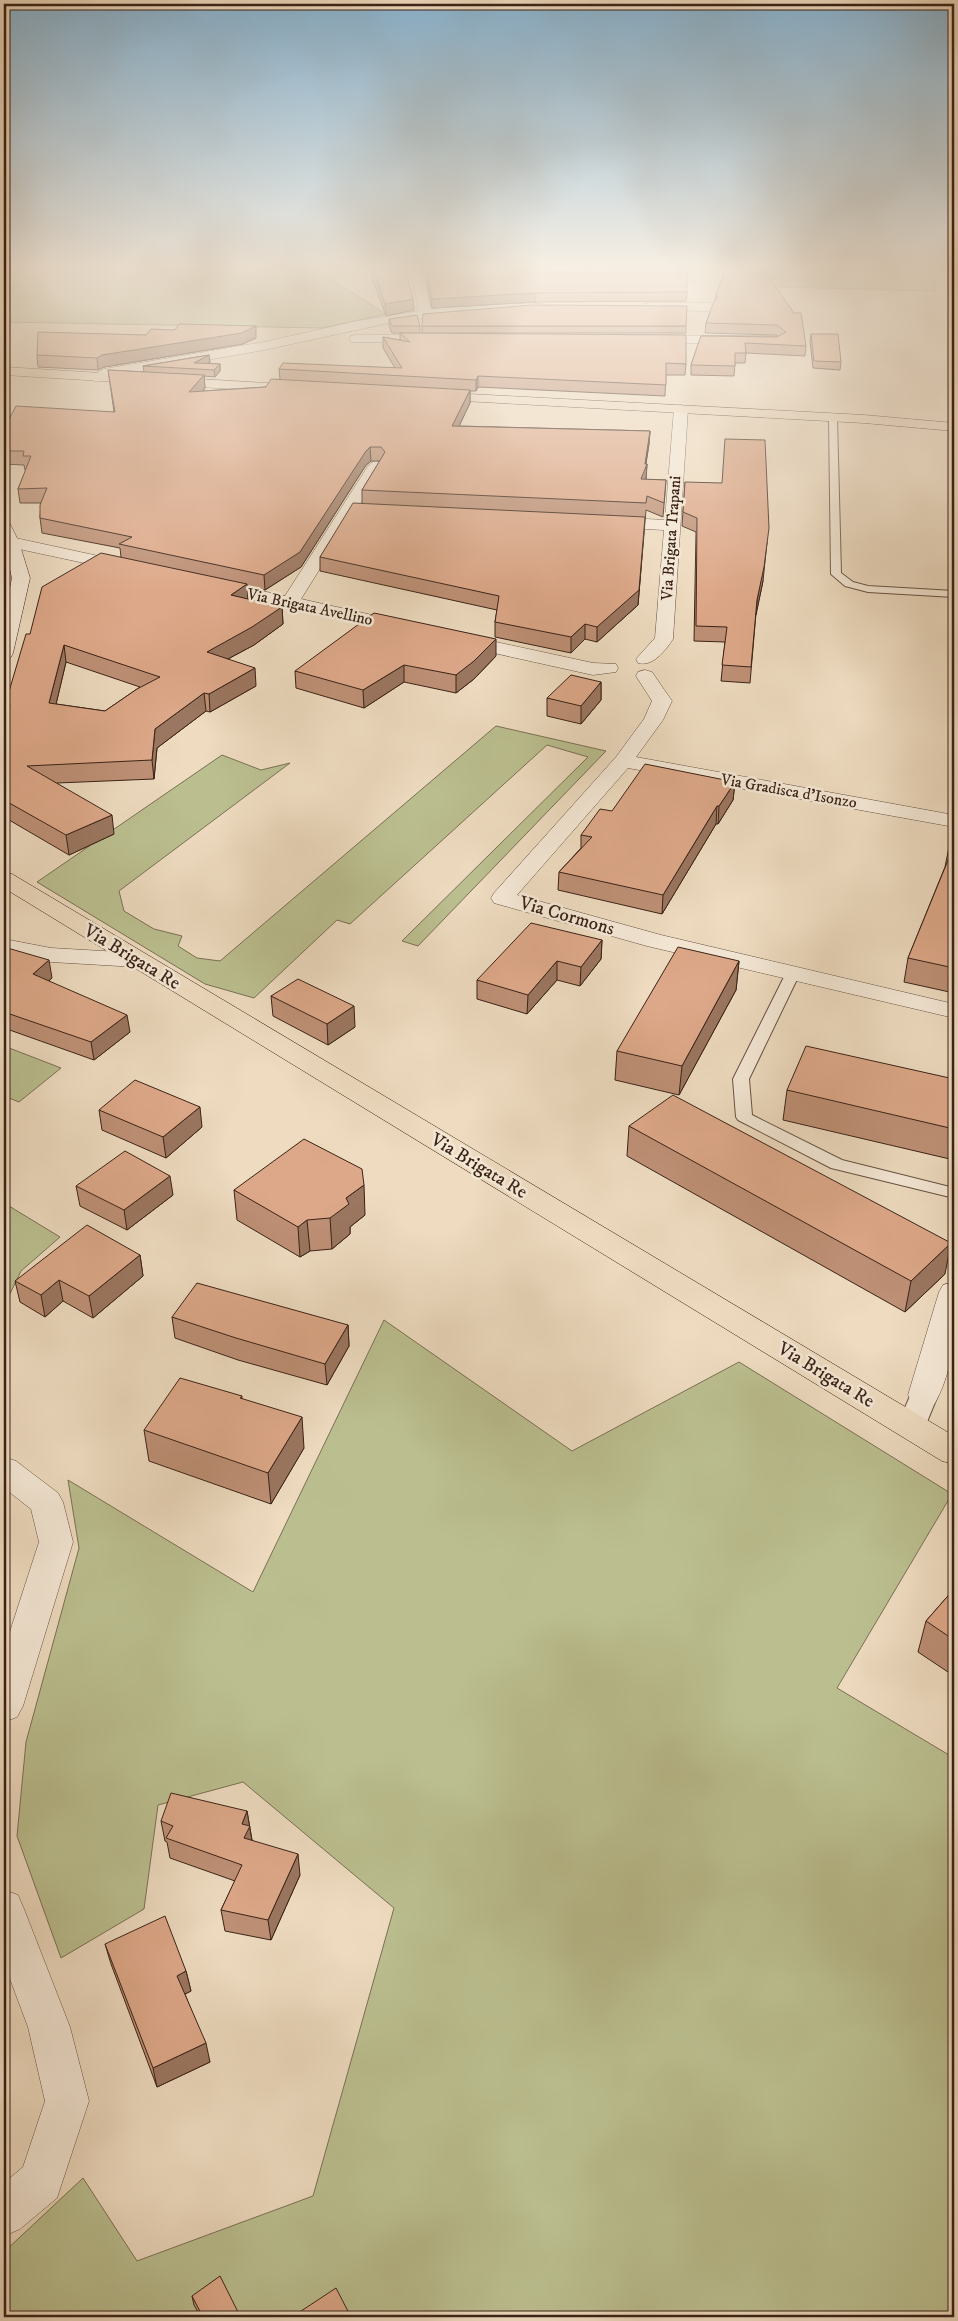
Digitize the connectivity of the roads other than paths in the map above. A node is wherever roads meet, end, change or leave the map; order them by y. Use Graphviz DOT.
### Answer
graph roads {
  1 [pos="87,377"];
  2 [pos="96,378"];
  3 [pos="310,389"];
  4 [pos="416,395"];
  5 [pos="681,410"];
  6 [pos="833,418"];
  7 [pos="954,426"];
  8 [pos="376,466"];
  9 [pos="349,510"];
  10 [pos="368,511"];
  11 [pos="593,521"];
  12 [pos="672,525"];
  13 [pos="7,535"];
  14 [pos="143,570"];
  15 [pos="200,582"];
  16 [pos="954,594"];
  17 [pos="290,602"];
  18 [pos="417,630"];
  19 [pos="446,637"];
  20 [pos="4,653"];
  21 [pos="630,663"];
  22 [pos="624,761"];
  23 [pos="954,821"];
  24 [pos="4,879"];
  25 [pos="4,946"];
  26 [pos="137,960"];
  27 [pos="793,973"];
  28 [pos="954,1011"];
  29 [pos="954,1193"];
  30 [pos="954,1292"];
  31 [pos="924,1394"];
  32 [pos="912,1426"];
  33 [pos="954,1452"];
  34 [pos="4,1470"];
  35 [pos="4,1706"];
  36 [pos="4,1909"];
  37 [pos="4,2213"];
  1 -- 2 [label="main road"];
  2 -- 3 [label="main road"];
  4 -- 5 [label="main road"];
  5 -- 6 [label="main road"];
  5 -- 12 [label="street, Via Brigata Trapani"];
  6 -- 7 [label="main road"];
  6 -- 16 [label="lane"];
  8 -- 9 [label="street"];
  9 -- 10 [label="street"];
  9 -- 17 [label="street"];
  11 -- 12 [label="street"];
  12 -- 21 [label="street, Via Brigata Trapani"];
  13 -- 14 [label="street"];
  13 -- 20 [label="street"];
  15 -- 17 [label="street, Via Brigata Avellino"];
  17 -- 18 [label="street, Via Brigata Avellino"];
  19 -- 21 [label="street"];
  21 -- 22 [label="street, Via Cormons"];
  22 -- 23 [label="street, Via Gradisca d'Isonzo"];
  22 -- 27 [label="street, Via Cormons"];
  24 -- 26 [label="main road, Via Brigata Re"];
  25 -- 26 [label="street"];
  26 -- 32 [label="main road, Via Brigata Re"];
  27 -- 28 [label="street, Via Cormons"];
  27 -- 29 [label="lane"];
  30 -- 31 [label="street"];
  31 -- 32 [label="street"];
  32 -- 33 [label="main road, Via Brigata Re"];
  34 -- 35 [label="street"];
  36 -- 37 [label="street"];
}
